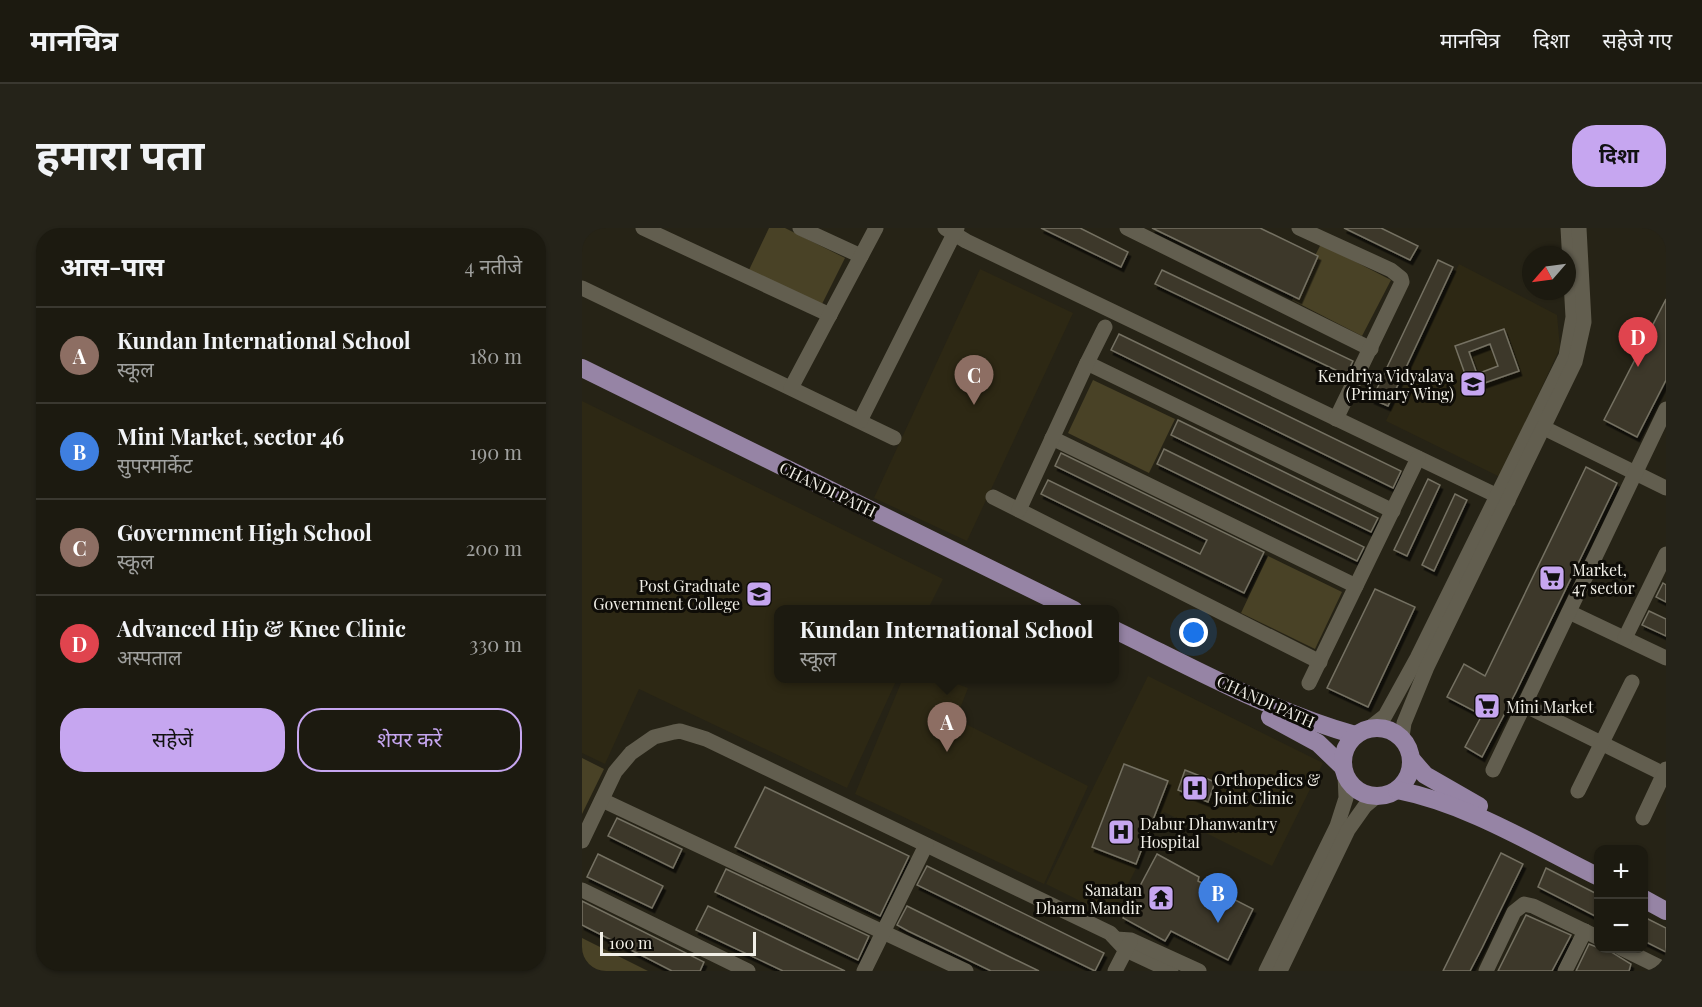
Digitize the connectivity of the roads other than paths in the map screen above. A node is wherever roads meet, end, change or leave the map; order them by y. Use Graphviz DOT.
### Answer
graph roads {
  1 [pos="643,228"];
  2 [pos="800,228"];
  3 [pos="876,228"];
  4 [pos="1127,228"];
  5 [pos="1299,228"];
  6 [pos="1568,228"];
  7 [pos="1579,228"];
  8 [pos="952,230"];
  9 [pos="861,256"];
  10 [pos="582,288"];
  11 [pos="830,315"];
  12 [pos="1105,327"];
  13 [pos="1371,349"];
  14 [pos="1087,363"];
  15 [pos="582,368"];
  16 [pos="582,381"];
  17 [pos="791,388"];
  18 [pos="1666,408"];
  19 [pos="1336,419"];
  20 [pos="860,421"];
  21 [pos="1538,425"];
  22 [pos="894,438"];
  23 [pos="1052,438"];
  24 [pos="1418,458"];
  25 [pos="1636,473"];
  26 [pos="1666,488"];
  27 [pos="993,497"];
  28 [pos="1502,498"];
  29 [pos="1019,510"];
  30 [pos="1393,511"];
  31 [pos="1666,554"];
  32 [pos="1662,574"];
  33 [pos="1356,586"];
  34 [pos="1042,605"];
  35 [pos="1066,605"];
  36 [pos="1569,612"];
  37 [pos="1119,632"];
  38 [pos="1625,638"];
  39 [pos="1119,643"];
  40 [pos="1666,658"];
  41 [pos="1320,662"];
  42 [pos="1632,682"];
  43 [pos="1310,683"];
  44 [pos="1524,705"];
  45 [pos="1363,731"];
  46 [pos="1402,737"];
  47 [pos="1602,743"];
  48 [pos="1412,760"];
  49 [pos="1493,770"];
  50 [pos="1344,771"];
  51 [pos="1665,773"];
  52 [pos="1397,790"];
  53 [pos="1578,791"];
  54 [pos="1377,796"];
  55 [pos="602,800"];
  56 [pos="1643,818"];
  57 [pos="582,841"];
  58 [pos="926,845"];
  59 [pos="1594,862"];
  60 [pos="1594,875"];
  61 [pos="1648,888"];
  62 [pos="582,890"];
  63 [pos="1666,897"];
  64 [pos="1648,901"];
  65 [pos="1666,910"];
  66 [pos="883,932"];
  67 [pos="1592,935"];
  68 [pos="1132,946"];
  69 [pos="1627,953"];
  70 [pos="1641,965"];
  71 [pos="944,966"];
  72 [pos="1666,970"];
  73 [pos="748,971"];
  74 [pos="864,971"];
  75 [pos="966,971"];
  76 [pos="1115,971"];
  77 [pos="1133,971"];
  78 [pos="1171,971"];
  79 [pos="1199,971"];
  80 [pos="1266,971"];
  81 [pos="1280,971"];
  82 [pos="1486,971"];
  83 [pos="1565,971"];
  1 -- 11 [label="street"];
  2 -- 9 [label="street"];
  3 -- 9 [label="street"];
  4 -- 13 [label="street"];
  5 -- 13 [label="street"];
  6 -- 21 [label="street"];
  7 -- 21 [label="street"];
  8 -- 19 [label="street"];
  8 -- 20 [label="street"];
  9 -- 11 [label="street"];
  10 -- 17 [label="street"];
  11 -- 17 [label="street"];
  12 -- 14 [label="street"];
  13 -- 19 [label="street"];
  14 -- 23 [label="street"];
  14 -- 30 [label="street"];
  15 -- 35 [label="main road, CHANDI PATH"];
  16 -- 34 [label="main road, CHANDI PATH"];
  17 -- 20 [label="street"];
  18 -- 25 [label="street"];
  19 -- 24 [label="street"];
  20 -- 22 [label="street"];
  21 -- 25 [label="street"];
  21 -- 28 [label="street"];
  23 -- 29 [label="street"];
  23 -- 33 [label="street"];
  24 -- 28 [label="street"];
  24 -- 30 [label="street"];
  25 -- 26 [label="street"];
  25 -- 36 [label="street"];
  27 -- 29 [label="street"];
  28 -- 45 [label="street"];
  28 -- 46 [label="street"];
  29 -- 41 [label="street"];
  30 -- 33 [label="street"];
  31 -- 32 [label="street"];
  32 -- 38 [label="street"];
  33 -- 41 [label="street"];
  36 -- 38 [label="street"];
  36 -- 44 [label="street"];
  37 -- 45 [label="main road, CHANDI PATH"];
  38 -- 40 [label="street"];
  39 -- 50 [label="main road, CHANDI PATH"];
  41 -- 43 [label="street"];
  42 -- 47 [label="street"];
  44 -- 47 [label="street"];
  44 -- 49 [label="street"];
  45 -- 46 [label="main road"];
  45 -- 50 [label="main road"];
  46 -- 48 [label="main road"];
  47 -- 51 [label="street"];
  47 -- 53 [label="street"];
  48 -- 52 [label="main road"];
  48 -- 59 [label="main road"];
  50 -- 54 [label="main road"];
  50 -- 80 [label="street"];
  51 -- 56 [label="street"];
  52 -- 54 [label="main road"];
  52 -- 60 [label="main road"];
  54 -- 81 [label="street"];
  55 -- 57 [label="street"];
  55 -- 58 [label="street"];
  55 -- 66 [label="street"];
  58 -- 66 [label="street"];
  58 -- 68 [label="street"];
  61 -- 63 [label="main road"];
  62 -- 73 [label="street"];
  64 -- 65 [label="main road"];
  66 -- 71 [label="street"];
  66 -- 74 [label="street"];
  67 -- 82 [label="street"];
  67 -- 83 [label="street"];
  68 -- 76 [label="street"];
  68 -- 77 [label="street"];
  68 -- 78 [label="street"];
  68 -- 79 [label="street"];
  69 -- 70 [label="street"];
  70 -- 72 [label="street"];
  71 -- 75 [label="street"];
}
